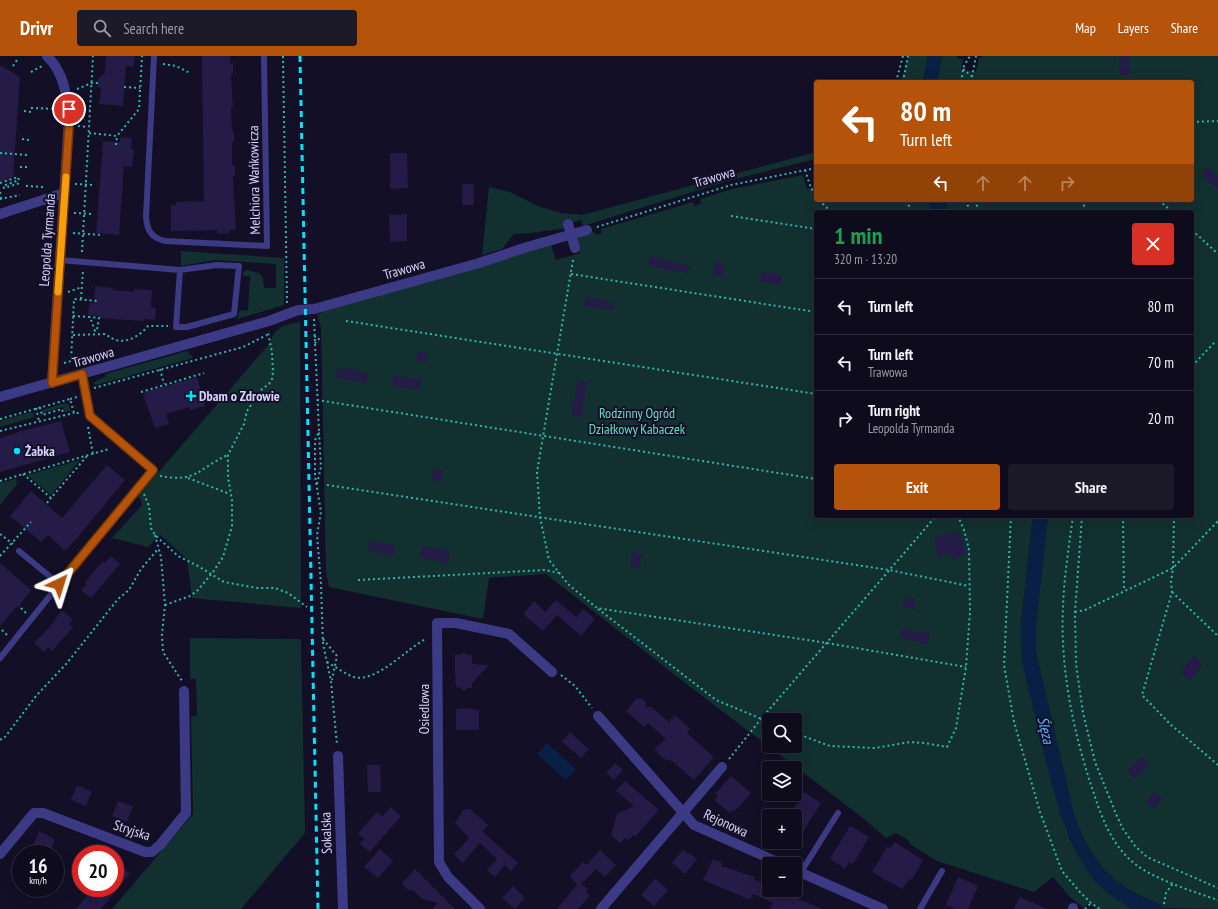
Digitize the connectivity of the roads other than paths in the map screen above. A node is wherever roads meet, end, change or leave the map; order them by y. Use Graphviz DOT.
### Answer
graph roads {
  1 [pos="47,56"];
  2 [pos="154,56"];
  3 [pos="264,56"];
  4 [pos="65,188"];
  5 [pos="0,214"];
  6 [pos="568,224"];
  7 [pos="587,230"];
  8 [pos="571,235"];
  9 [pos="575,248"];
  10 [pos="60,260"];
  11 [pos="180,270"];
  12 [pos="82,374"];
  13 [pos="52,383"];
  14 [pos="0,397"];
  15 [pos="18,548"];
  16 [pos="59,584"];
  17 [pos="0,658"];
  18 [pos="552,672"];
  19 [pos="184,691"];
  20 [pos="598,716"];
  21 [pos="338,756"];
  22 [pos="722,767"];
  23 [pos="684,813"];
  24 [pos="838,813"];
  25 [pos="0,854"];
  26 [pos="766,857"];
  27 [pos="802,865"];
  28 [pos="942,871"];
  29 [pos="802,873"];
  30 [pos="343,909"];
  31 [pos="480,909"];
  32 [pos="601,909"];
  33 [pos="883,909"];
  34 [pos="920,909"];
  1 -- 4 [label="street, Leopolda Tyrmanda"];
  2 -- 3 [label="lane, Melchiora Wańkowicza"];
  4 -- 5 [label="street"];
  4 -- 10 [label="street, Leopolda Tyrmanda"];
  6 -- 8 [label="street"];
  7 -- 8 [label="street, Trawowa"];
  8 -- 9 [label="street"];
  8 -- 12 [label="street, Trawowa"];
  10 -- 11 [label="lane"];
  10 -- 13 [label="street, Leopolda Tyrmanda"];
  11 -- 11 [label="lane"];
  12 -- 13 [label="street, Trawowa"];
  12 -- 16 [label="lane"];
  13 -- 14 [label="street, Trawowa"];
  15 -- 16 [label="lane"];
  16 -- 17 [label="lane"];
  18 -- 31 [label="street, Osiedlowa"];
  19 -- 25 [label="street, Stryjska"];
  20 -- 23 [label="street"];
  21 -- 30 [label="street, Sokalska"];
  22 -- 23 [label="street"];
  23 -- 26 [label="street, Rejonowa"];
  23 -- 32 [label="street"];
  24 -- 27 [label="lane"];
  28 -- 34 [label="lane"];
  29 -- 33 [label="street"];
}
